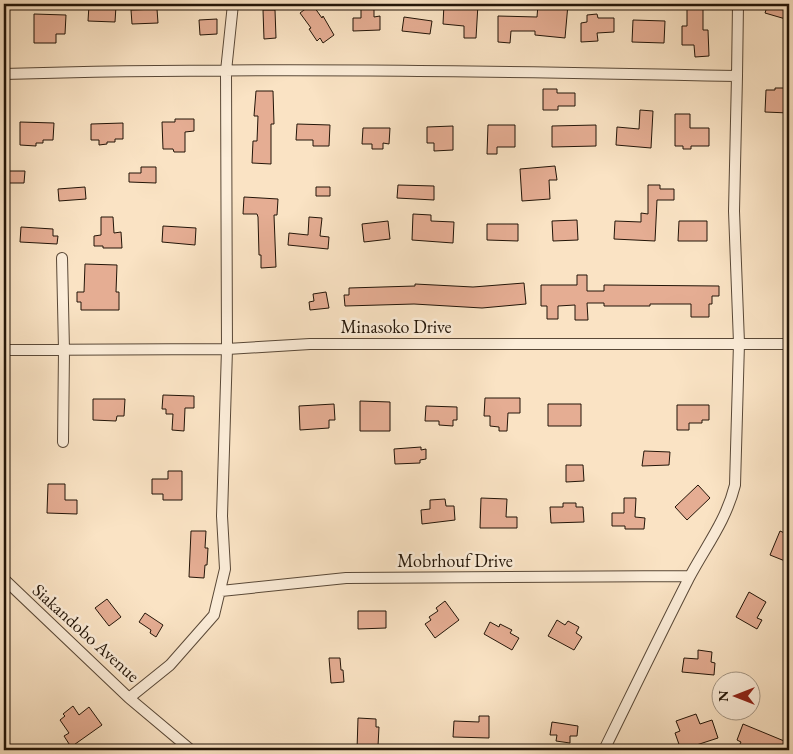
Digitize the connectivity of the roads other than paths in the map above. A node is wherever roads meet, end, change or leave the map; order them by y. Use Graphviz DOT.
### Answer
graph roads {
  1 [pos="232,4"];
  2 [pos="738,4"];
  3 [pos="226,71"];
  4 [pos="4,74"];
  5 [pos="737,76"];
  6 [pos="62,258"];
  7 [pos="739,343"];
  8 [pos="789,344"];
  9 [pos="227,349"];
  10 [pos="4,350"];
  11 [pos="64,350"];
  12 [pos="63,442"];
  13 [pos="690,576"];
  14 [pos="4,579"];
  15 [pos="221,591"];
  16 [pos="129,698"];
  17 [pos="191,750"];
  18 [pos="604,750"];
  1 -- 3 [label="street, Siakandobo Avenue"];
  2 -- 5 [label="street"];
  3 -- 4 [label="street"];
  3 -- 5 [label="street"];
  3 -- 9 [label="street, Siakandobo Avenue"];
  5 -- 7 [label="street"];
  6 -- 11 [label="street"];
  7 -- 8 [label="street, Minasoko Drive"];
  7 -- 9 [label="street, Minasoko Drive"];
  7 -- 13 [label="street"];
  9 -- 11 [label="street, Minasoko Drive"];
  9 -- 15 [label="street, Siakandobo Avenue"];
  10 -- 11 [label="street, Minasoko Drive"];
  11 -- 12 [label="street"];
  13 -- 15 [label="street, Mobrhouf Drive"];
  13 -- 18 [label="street"];
  14 -- 16 [label="street, Siakandobo Avenue"];
  15 -- 16 [label="street, Siakandobo Avenue"];
  16 -- 17 [label="street"];
}
